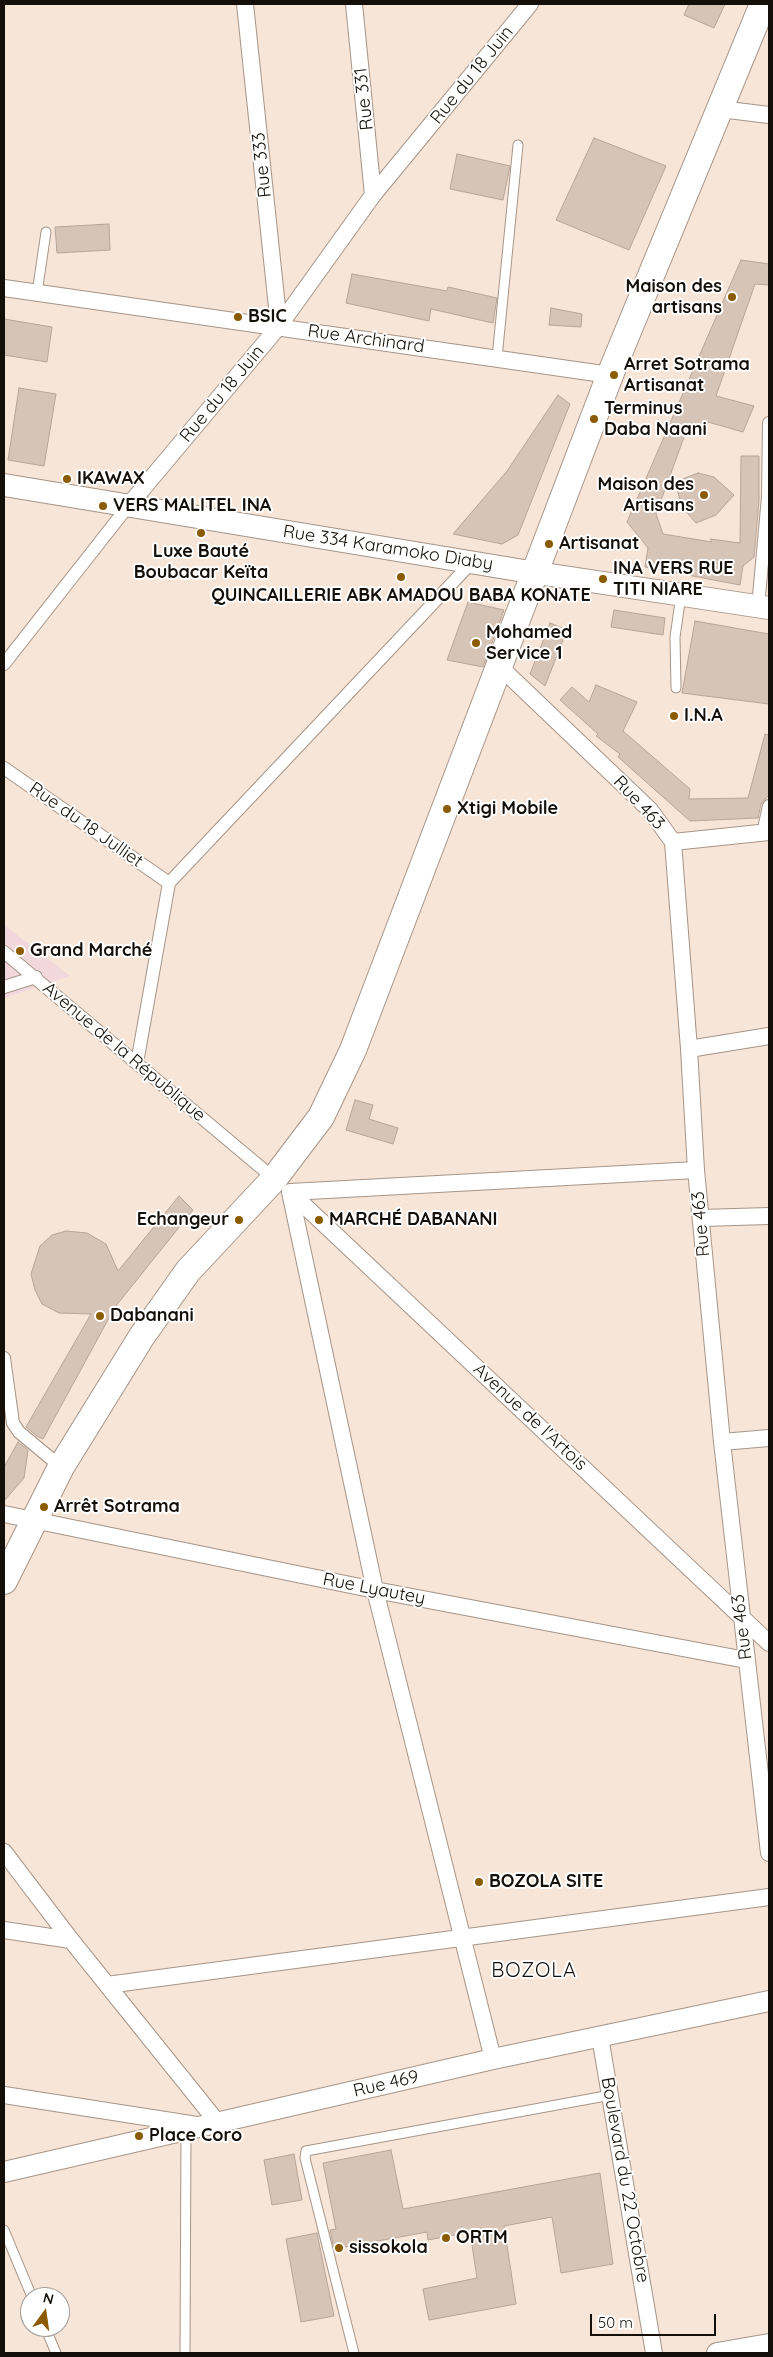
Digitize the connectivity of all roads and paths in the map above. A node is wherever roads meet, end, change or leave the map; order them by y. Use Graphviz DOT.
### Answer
graph roads {
  1 [pos="246,4"];
  2 [pos="354,4"];
  3 [pos="530,4"];
  4 [pos="763,4"];
  5 [pos="720,109"];
  6 [pos="769,115"];
  7 [pos="518,145"];
  8 [pos="373,195"];
  9 [pos="46,232"];
  10 [pos="4,288"];
  11 [pos="37,293"];
  12 [pos="279,326"];
  13 [pos="497,358"];
  14 [pos="610,375"];
  15 [pos="769,422"];
  16 [pos="4,485"];
  17 [pos="129,505"];
  18 [pos="472,562"];
  19 [pos="535,572"];
  20 [pos="681,594"];
  21 [pos="764,607"];
  22 [pos="4,664"];
  23 [pos="498,665"];
  24 [pos="676,688"];
  25 [pos="4,768"];
  26 [pos="769,806"];
  27 [pos="766,833"];
  28 [pos="673,842"];
  29 [pos="169,883"];
  30 [pos="4,952"];
  31 [pos="36,977"];
  32 [pos="4,987"];
  33 [pos="769,1036"];
  34 [pos="690,1048"];
  35 [pos="137,1063"];
  36 [pos="696,1170"];
  37 [pos="282,1186"];
  38 [pos="769,1216"];
  39 [pos="701,1218"];
  40 [pos="4,1358"];
  41 [pos="769,1438"];
  42 [pos="722,1442"];
  43 [pos="61,1467"];
  44 [pos="4,1514"];
  45 [pos="34,1519"];
  46 [pos="4,1581"];
  47 [pos="376,1590"];
  48 [pos="740,1615"];
  49 [pos="767,1639"];
  50 [pos="746,1660"];
  51 [pos="4,1852"];
  52 [pos="769,1853"];
  53 [pos="769,1897"];
  54 [pos="4,1930"];
  55 [pos="463,1939"];
  56 [pos="71,1940"];
  57 [pos="107,1985"];
  58 [pos="769,2001"];
  59 [pos="600,2037"];
  60 [pos="493,2059"];
  61 [pos="4,2095"];
  62 [pos="611,2095"];
  63 [pos="203,2127"];
  64 [pos="4,2172"];
  65 [pos="4,2230"];
  66 [pos="28,2287"];
  67 [pos="49,2337"];
  68 [pos="769,2344"];
  69 [pos="56,2353"];
  70 [pos="185,2353"];
  71 [pos="354,2353"];
  72 [pos="654,2353"];
  73 [pos="717,2353"];
  1 -- 12 [label="street, Rue 333"];
  2 -- 8 [label="street, Rue 331"];
  3 -- 8 [label="street, Rue du 18 Juin"];
  4 -- 5 [label="main road"];
  5 -- 6 [label="street"];
  5 -- 14 [label="main road"];
  7 -- 13 [label="lane"];
  8 -- 12 [label="street, Rue du 18 Juin"];
  9 -- 11 [label="lane"];
  10 -- 11 [label="street, Rue Archinard"];
  11 -- 12 [label="street, Rue Archinard"];
  12 -- 13 [label="street, Rue Archinard"];
  12 -- 17 [label="street, Rue du 18 Juin"];
  13 -- 14 [label="street, Rue Archinard"];
  14 -- 19 [label="main road"];
  15 -- 21 [label="street"];
  16 -- 17 [label="main road, Rue 334 Karamoko Diaby"];
  17 -- 18 [label="main road, Rue 334 Karamoko Diaby"];
  17 -- 22 [label="street, Rue du 18 Juin"];
  18 -- 19 [label="main road, Rue 334 Karamoko Diaby"];
  18 -- 29 [label="street"];
  19 -- 20 [label="main road, Rue 334 Karamoko Diaby"];
  19 -- 23 [label="main road"];
  20 -- 21 [label="main road, Rue 334 Karamoko Diaby"];
  20 -- 24 [label="lane"];
  23 -- 28 [label="street, Rue 463"];
  23 -- 37 [label="main road"];
  25 -- 29 [label="street, Rue du 18 Julliet"];
  26 -- 27 [label="street"];
  27 -- 28 [label="street"];
  28 -- 34 [label="street, Rue 463"];
  29 -- 35 [label="street"];
  30 -- 31 [label="street, Avenue de la République"];
  31 -- 32 [label="street"];
  31 -- 35 [label="street, Avenue de la République"];
  33 -- 34 [label="street"];
  34 -- 36 [label="street, Rue 463"];
  35 -- 37 [label="street, Avenue de la République"];
  36 -- 37 [label="street"];
  36 -- 39 [label="street, Rue 463"];
  37 -- 43 [label="main road"];
  37 -- 47 [label="street"];
  37 -- 48 [label="street, Avenue de l'Artois"];
  38 -- 39 [label="street"];
  39 -- 42 [label="street, Rue 463"];
  40 -- 43 [label="street"];
  41 -- 42 [label="street"];
  42 -- 48 [label="street, Rue 463"];
  43 -- 45 [label="main road"];
  44 -- 45 [label="street, Rue Lyautey"];
  45 -- 46 [label="main road"];
  45 -- 47 [label="street, Rue Lyautey"];
  47 -- 50 [label="street, Rue Lyautey"];
  47 -- 55 [label="street"];
  48 -- 49 [label="street, Avenue de l'Artois"];
  48 -- 50 [label="street, Rue 463"];
  50 -- 52 [label="street, Rue 463"];
  51 -- 56 [label="street"];
  53 -- 55 [label="street"];
  54 -- 56 [label="street"];
  55 -- 57 [label="street"];
  55 -- 60 [label="street"];
  56 -- 57 [label="street"];
  57 -- 63 [label="street"];
  58 -- 59 [label="street, Rue 469"];
  59 -- 60 [label="street, Rue 469"];
  59 -- 62 [label="street, Boulevard du 22 Octobre"];
  60 -- 63 [label="street, Rue 469"];
  61 -- 63 [label="street"];
  62 -- 71 [label="lane"];
  62 -- 72 [label="street, Boulevard du 22 Octobre"];
  63 -- 64 [label="street, Rue 469"];
  63 -- 70 [label="lane"];
  65 -- 66 [label="lane"];
  67 -- 69 [label="lane"];
  68 -- 73 [label="street"];
}
